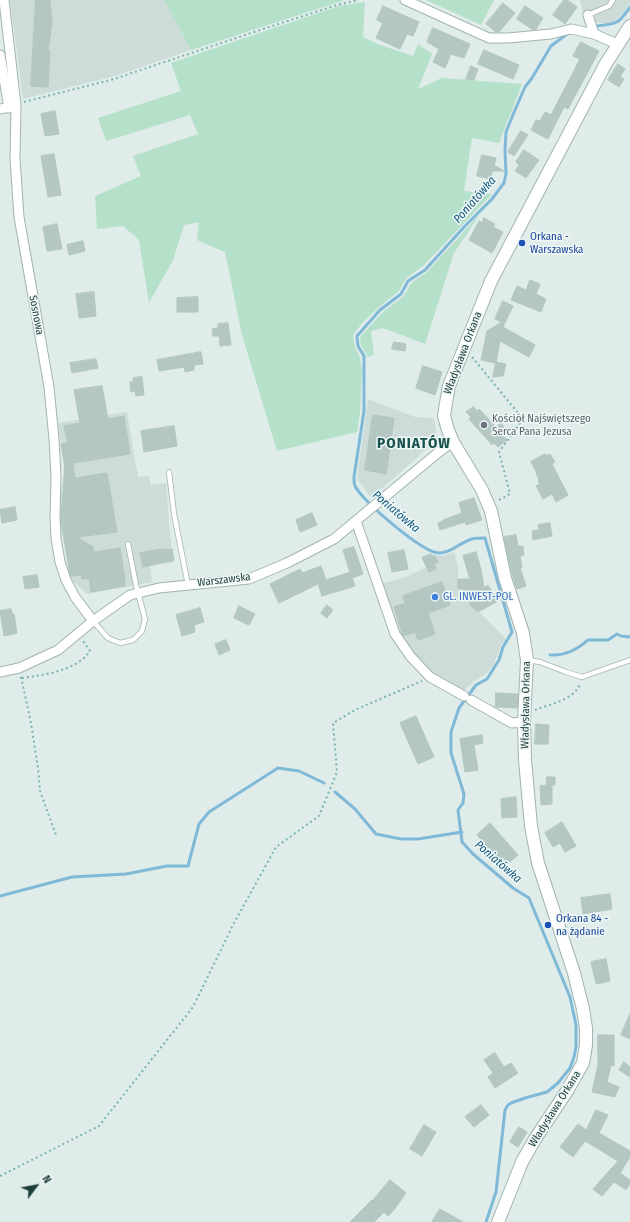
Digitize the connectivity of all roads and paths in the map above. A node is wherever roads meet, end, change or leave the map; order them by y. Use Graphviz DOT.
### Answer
graph roads {
  1 [pos="4,0"];
  2 [pos="360,0"];
  3 [pos="405,0"];
  4 [pos="613,0"];
  5 [pos="588,15"];
  6 [pos="630,26"];
  7 [pos="594,34"];
  8 [pos="617,44"];
  9 [pos="0,55"];
  10 [pos="8,108"];
  11 [pos="468,353"];
  12 [pos="454,442"];
  13 [pos="169,472"];
  14 [pos="494,503"];
  15 [pos="356,521"];
  16 [pos="128,544"];
  17 [pos="188,585"];
  18 [pos="138,593"];
  19 [pos="94,621"];
  20 [pos="78,633"];
  21 [pos="527,660"];
  22 [pos="630,660"];
  23 [pos="18,668"];
  24 [pos="0,672"];
  25 [pos="430,677"];
  26 [pos="582,677"];
  27 [pos="21,678"];
  28 [pos="525,718"];
  29 [pos="56,835"];
  30 [pos="0,1176"];
  31 [pos="498,1222"];
  1 -- 10 [label="street, Sosnowa"];
  2 -- 10 [label="path"];
  3 -- 7 [label="street"];
  4 -- 5 [label="lane"];
  5 -- 7 [label="street"];
  6 -- 8 [label="street, Władysława Orkana"];
  7 -- 8 [label="street"];
  8 -- 12 [label="street, Władysława Orkana"];
  9 -- 10 [label="street, Sosnowa"];
  10 -- 19 [label="street, Sosnowa"];
  11 -- 14 [label="path"];
  12 -- 15 [label="street, Warszawska"];
  12 -- 21 [label="street, Władysława Orkana"];
  13 -- 17 [label="lane"];
  15 -- 17 [label="street, Warszawska"];
  15 -- 25 [label="street"];
  16 -- 18 [label="lane"];
  17 -- 18 [label="street, Warszawska"];
  18 -- 19 [label="street, Warszawska"];
  18 -- 19 [label="lane"];
  19 -- 20 [label="street, Warszawska"];
  20 -- 23 [label="street, Warszawska"];
  20 -- 27 [label="path"];
  21 -- 26 [label="lane"];
  21 -- 28 [label="street, Władysława Orkana"];
  22 -- 26 [label="lane"];
  23 -- 24 [label="street, Warszawska"];
  23 -- 27 [label="path"];
  25 -- 28 [label="street"];
  25 -- 30 [label="path"];
  26 -- 28 [label="path"];
  27 -- 29 [label="path"];
  28 -- 31 [label="street, Władysława Orkana"];
}
